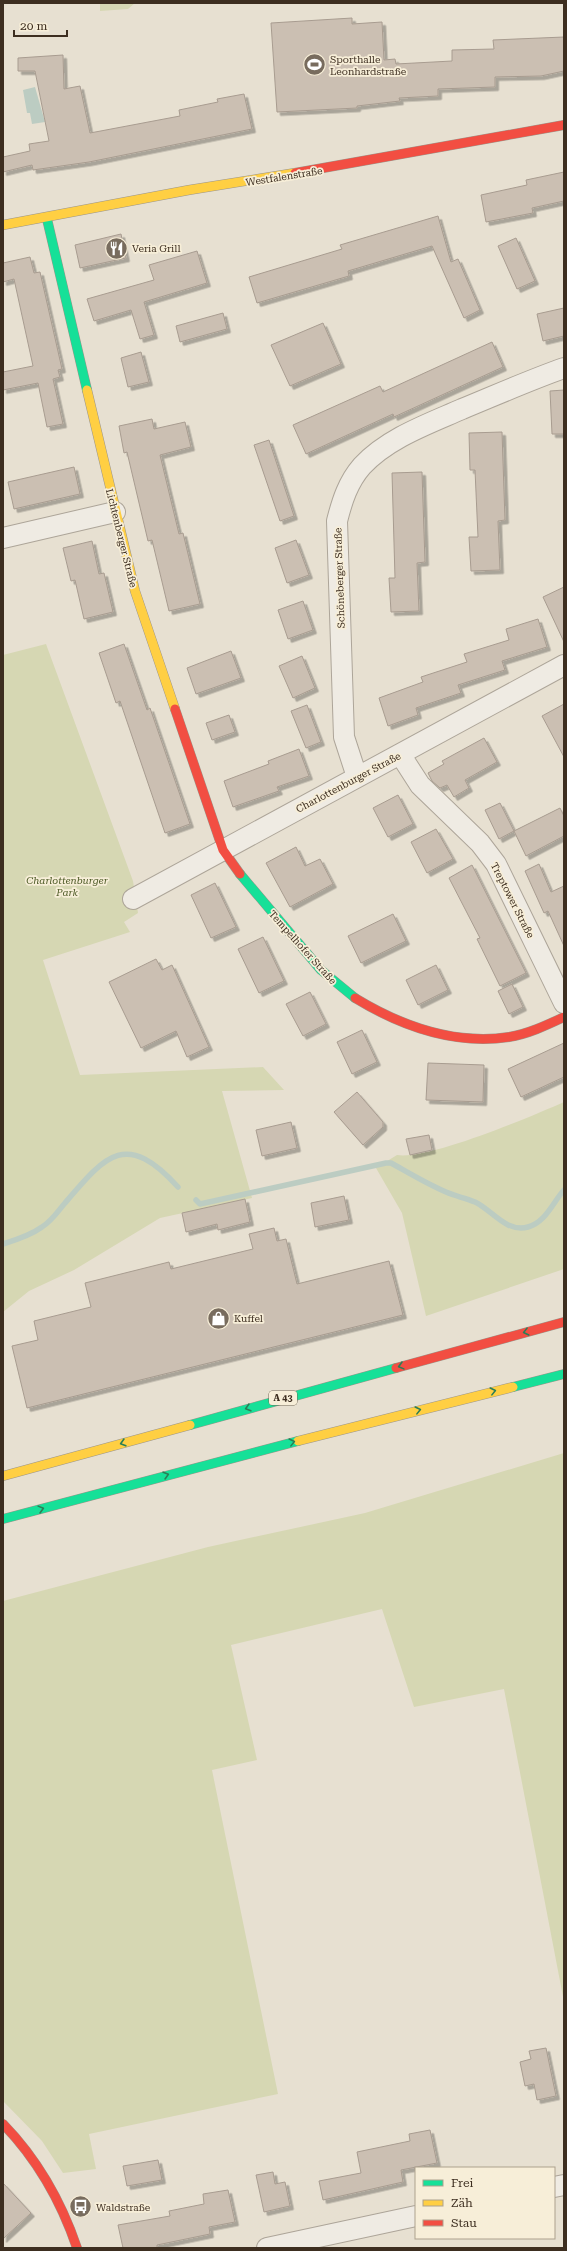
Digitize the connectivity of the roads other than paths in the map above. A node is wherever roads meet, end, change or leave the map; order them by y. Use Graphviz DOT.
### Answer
graph roads {
  1 [pos="564,125"];
  2 [pos="47,219"];
  3 [pos="3,225"];
  4 [pos="564,368"];
  5 [pos="115,512"];
  6 [pos="3,538"];
  7 [pos="564,665"];
  8 [pos="400,754"];
  9 [pos="357,777"];
  10 [pos="223,850"];
  11 [pos="133,899"];
  12 [pos="564,1004"];
  13 [pos="564,1017"];
  14 [pos="564,1322"];
  15 [pos="564,1374"];
  16 [pos="3,1476"];
  17 [pos="3,1519"];
  18 [pos="3,2124"];
  19 [pos="415,2216"];
  20 [pos="77,2248"];
  21 [pos="267,2248"];
  1 -- 2 [label="main road, Westfalenstraße"];
  2 -- 3 [label="main road, Westfalenstraße"];
  2 -- 5 [label="main road, Lichtenberger Straße"];
  4 -- 9 [label="street, Schöneberger Straße"];
  5 -- 6 [label="street"];
  5 -- 10 [label="main road, Lichtenberger Straße"];
  7 -- 8 [label="street, Charlottenburger Straße"];
  8 -- 9 [label="street, Charlottenburger Straße"];
  8 -- 12 [label="street, Treptower Straße"];
  9 -- 10 [label="street, Charlottenburger Straße"];
  10 -- 11 [label="street, Charlottenburger Straße"];
  10 -- 13 [label="main road, Tempelhofer Straße"];
  14 -- 16 [label="main road, A 43, one-way"];
  17 -- 15 [label="main road, one-way"];
  18 -- 20 [label="main road"];
  19 -- 21 [label="street"];
}
